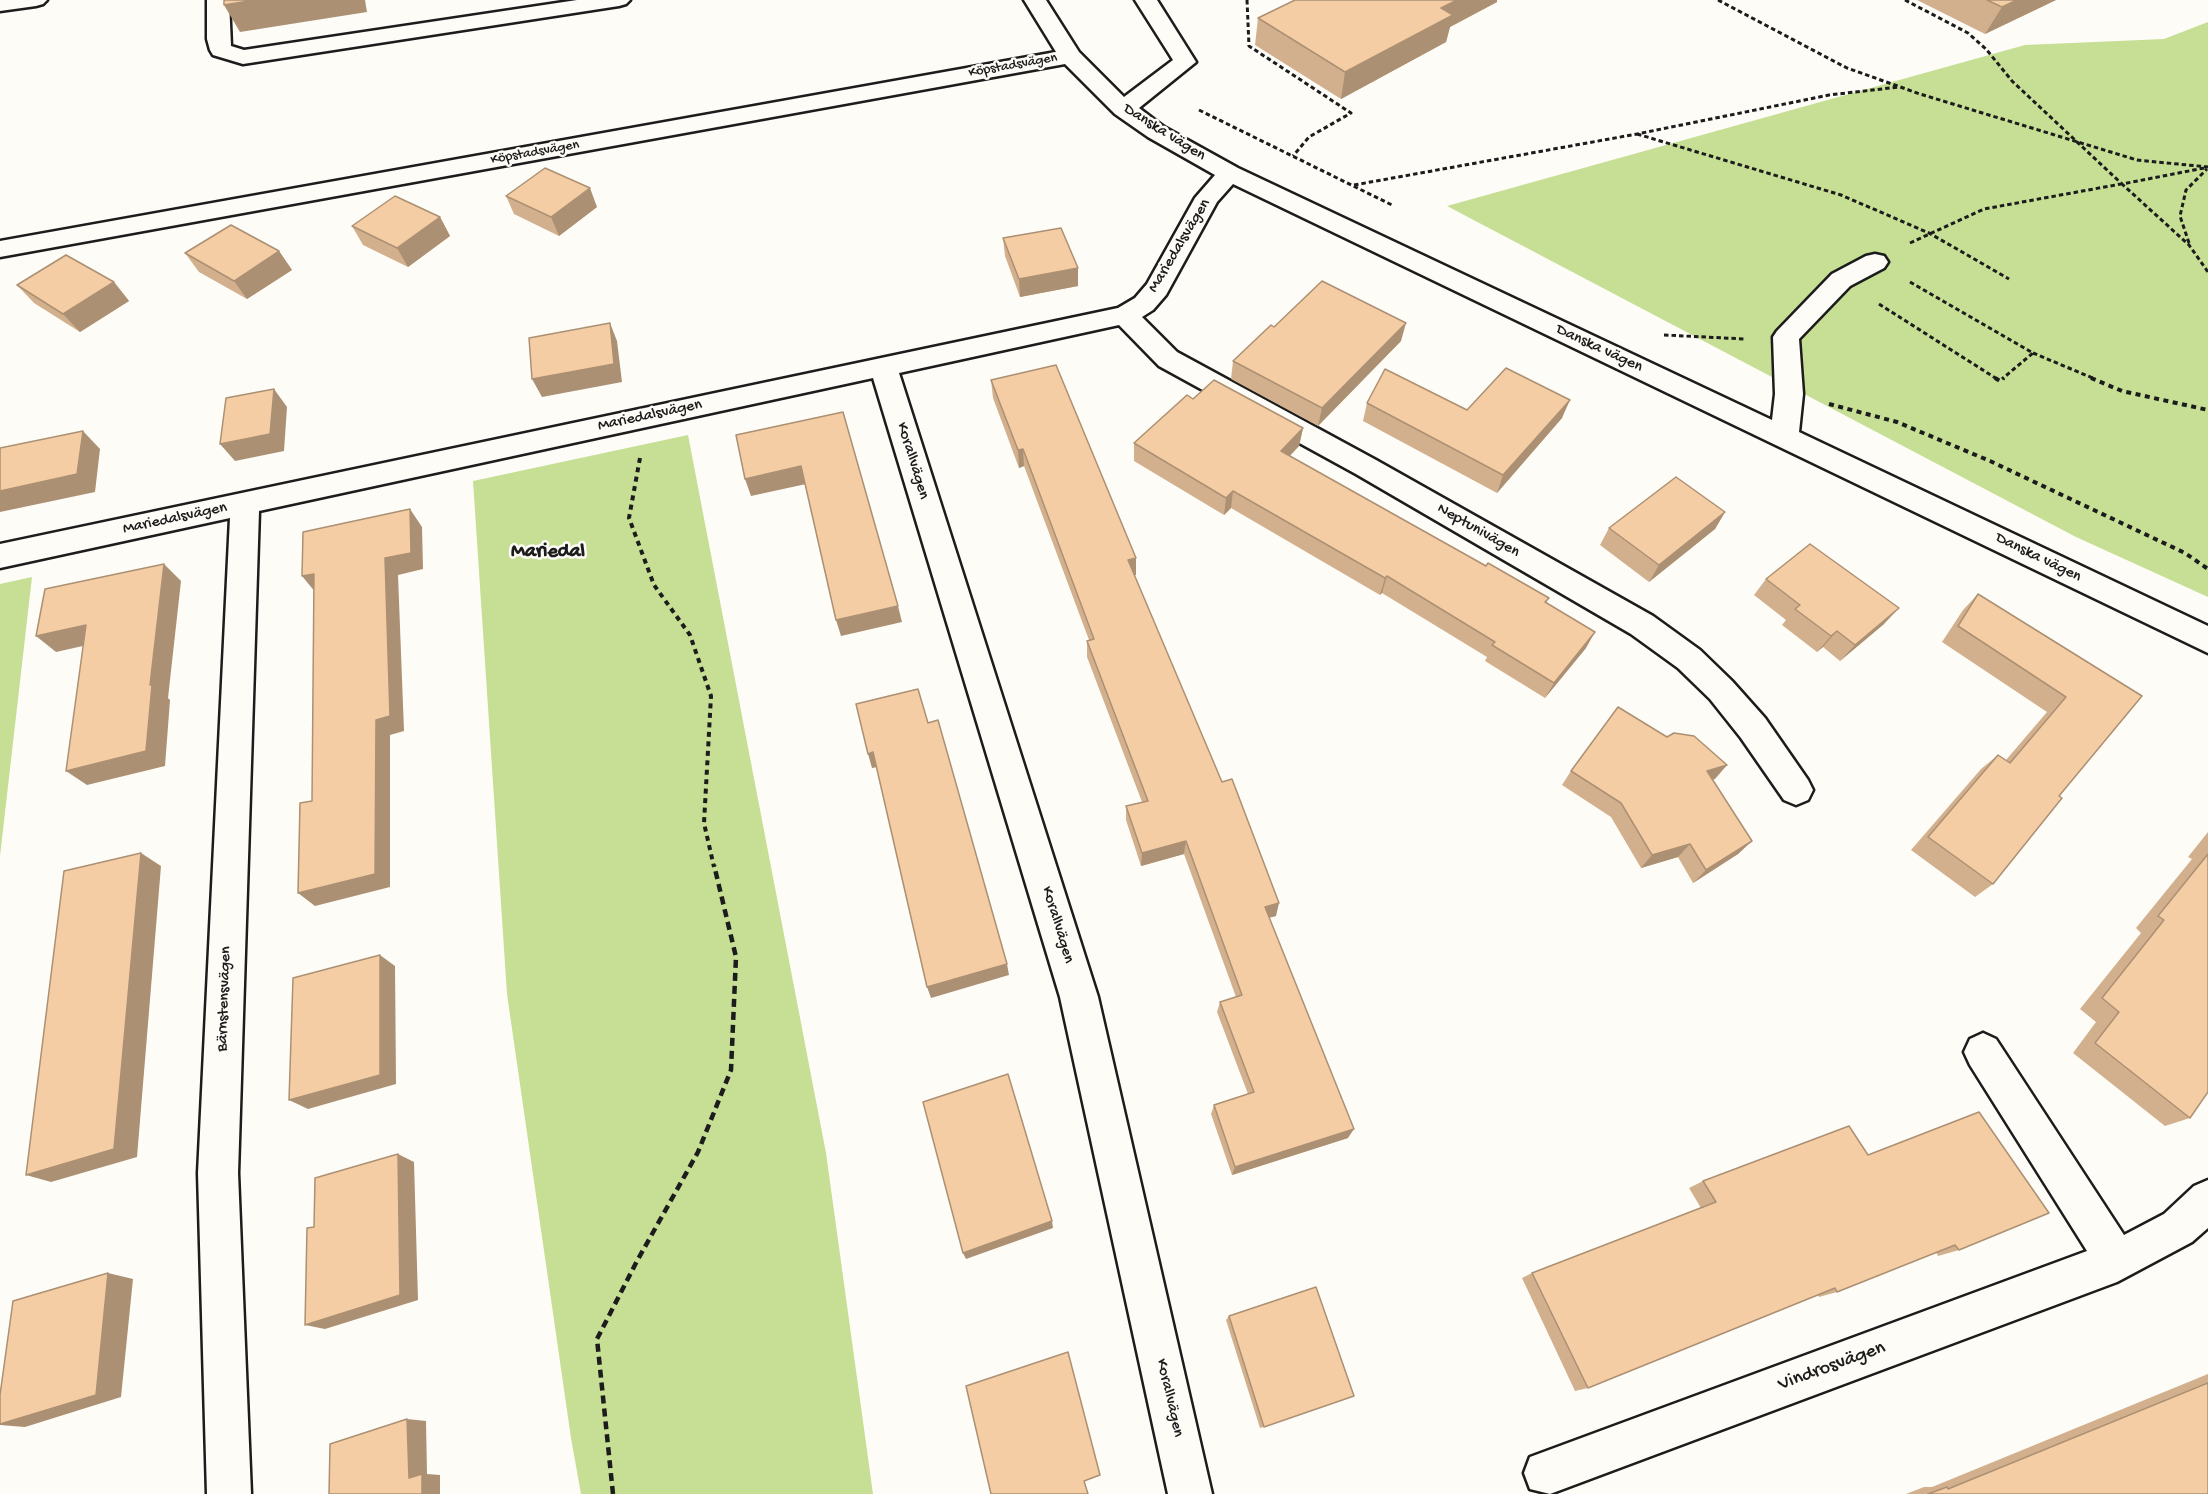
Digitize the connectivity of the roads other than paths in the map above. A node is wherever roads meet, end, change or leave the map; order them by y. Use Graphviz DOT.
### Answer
graph roads {
  1 [pos="36,0"];
  2 [pos="218,0"];
  3 [pos="619,0"];
  4 [pos="1035,0"];
  5 [pos="1146,0"];
  6 [pos="0,5"];
  7 [pos="1070,56"];
  8 [pos="1123,109"];
  9 [pos="1230,174"];
  10 [pos="0,249"];
  11 [pos="1875,262"];
  12 [pos="1125,315"];
  13 [pos="883,366"];
  14 [pos="1784,437"];
  15 [pos="245,504"];
  16 [pos="0,556"];
  17 [pos="2208,640"];
  18 [pos="1796,790"];
  19 [pos="1983,1052"];
  20 [pos="2208,1200"];
  21 [pos="2117,1261"];
  22 [pos="1546,1473"];
  23 [pos="229,1494"];
  24 [pos="1190,1494"];
  1 -- 6 [label="street"];
  2 -- 3 [label="street"];
  4 -- 7 [label="street, Danska vägen"];
  5 -- 8 [label="street"];
  7 -- 8 [label="street, Danska vägen"];
  7 -- 10 [label="street, Köpstadsvägen"];
  8 -- 9 [label="street, Danska vägen"];
  9 -- 12 [label="street, Mariedalsvägen"];
  9 -- 14 [label="street, Danska vägen"];
  11 -- 14 [label="street"];
  12 -- 13 [label="street, Mariedalsvägen"];
  12 -- 18 [label="street, Neptunivägen"];
  13 -- 15 [label="street, Mariedalsvägen"];
  13 -- 24 [label="street, Korallvägen"];
  14 -- 17 [label="street, Danska vägen"];
  15 -- 16 [label="street, Mariedalsvägen"];
  15 -- 23 [label="street, Bärnstensvägen"];
  19 -- 21 [label="street"];
  20 -- 21 [label="street, Vindrosvägen"];
  21 -- 22 [label="street, Vindrosvägen"];
}
